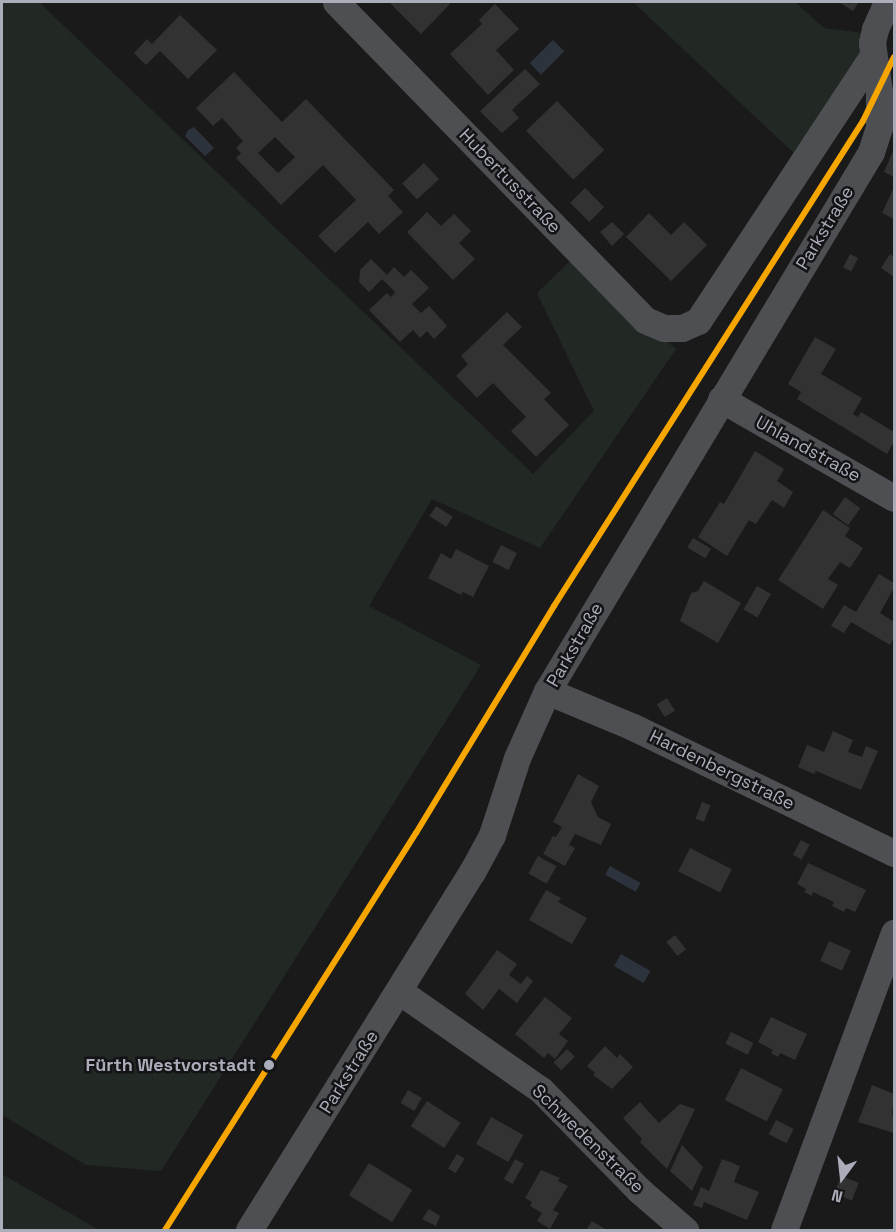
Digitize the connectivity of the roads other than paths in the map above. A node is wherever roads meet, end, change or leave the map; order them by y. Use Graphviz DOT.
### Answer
graph roads {
  1 [pos="336,2"];
  2 [pos="887,2"];
  3 [pos="873,56"];
  4 [pos="698,321"];
  5 [pos="721,399"];
  6 [pos="894,498"];
  7 [pos="547,691"];
  8 [pos="894,853"];
  9 [pos="894,933"];
  10 [pos="399,991"];
  11 [pos="249,1230"];
  12 [pos="685,1230"];
  13 [pos="784,1230"];
  1 -- 4 [label="street, Hubertusstraße"];
  2 -- 3 [label="street, Parkstraße"];
  3 -- 4 [label="street, Parkstraße"];
  3 -- 5 [label="street, Parkstraße"];
  5 -- 6 [label="street, Uhlandstraße"];
  5 -- 7 [label="street, Parkstraße"];
  7 -- 8 [label="street, Hardenbergstraße"];
  7 -- 10 [label="street, Parkstraße"];
  9 -- 13 [label="street"];
  10 -- 11 [label="street, Parkstraße"];
  10 -- 12 [label="street, Schwedenstraße"];
}
